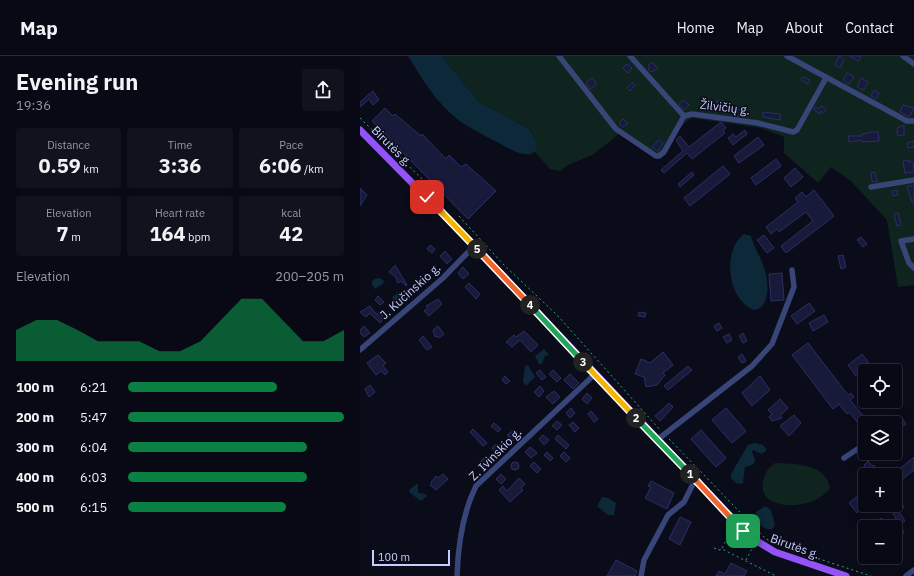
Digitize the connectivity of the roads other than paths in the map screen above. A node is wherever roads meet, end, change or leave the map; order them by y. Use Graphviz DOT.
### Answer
graph roads {
  1 [pos="559,56"];
  2 [pos="630,56"];
  3 [pos="787,56"];
  4 [pos="903,56"];
  5 [pos="914,64"];
  6 [pos="826,78"];
  7 [pos="684,116"];
  8 [pos="914,120"];
  9 [pos="360,130"];
  10 [pos="914,180"];
  11 [pos="870,187"];
  12 [pos="914,238"];
  13 [pos="474,246"];
  14 [pos="914,268"];
  15 [pos="792,270"];
  16 [pos="360,350"];
  17 [pos="595,374"];
  18 [pos="657,440"];
  19 [pos="858,449"];
  20 [pos="844,458"];
  21 [pos="695,480"];
  22 [pos="914,570"];
  23 [pos="457,576"];
  24 [pos="641,576"];
  25 [pos="846,576"];
  26 [pos="906,576"];
  1 -- 7 [label="street, Žilvičių g."];
  2 -- 7 [label="street"];
  3 -- 6 [label="street"];
  4 -- 5 [label="street"];
  6 -- 7 [label="street, Žilvičių g."];
  6 -- 8 [label="street"];
  9 -- 13 [label="main road, Birutės g."];
  10 -- 11 [label="street"];
  12 -- 14 [label="street"];
  13 -- 16 [label="street, J. Kučinskio g."];
  13 -- 17 [label="main road, Birutės g."];
  15 -- 18 [label="street"];
  17 -- 18 [label="main road, Birutės g."];
  17 -- 23 [label="street, Z. Ivinskio g."];
  18 -- 21 [label="main road, Birutės g."];
  19 -- 20 [label="street"];
  21 -- 24 [label="street"];
  21 -- 25 [label="main road, Birutės g."];
  22 -- 26 [label="street"];
}
